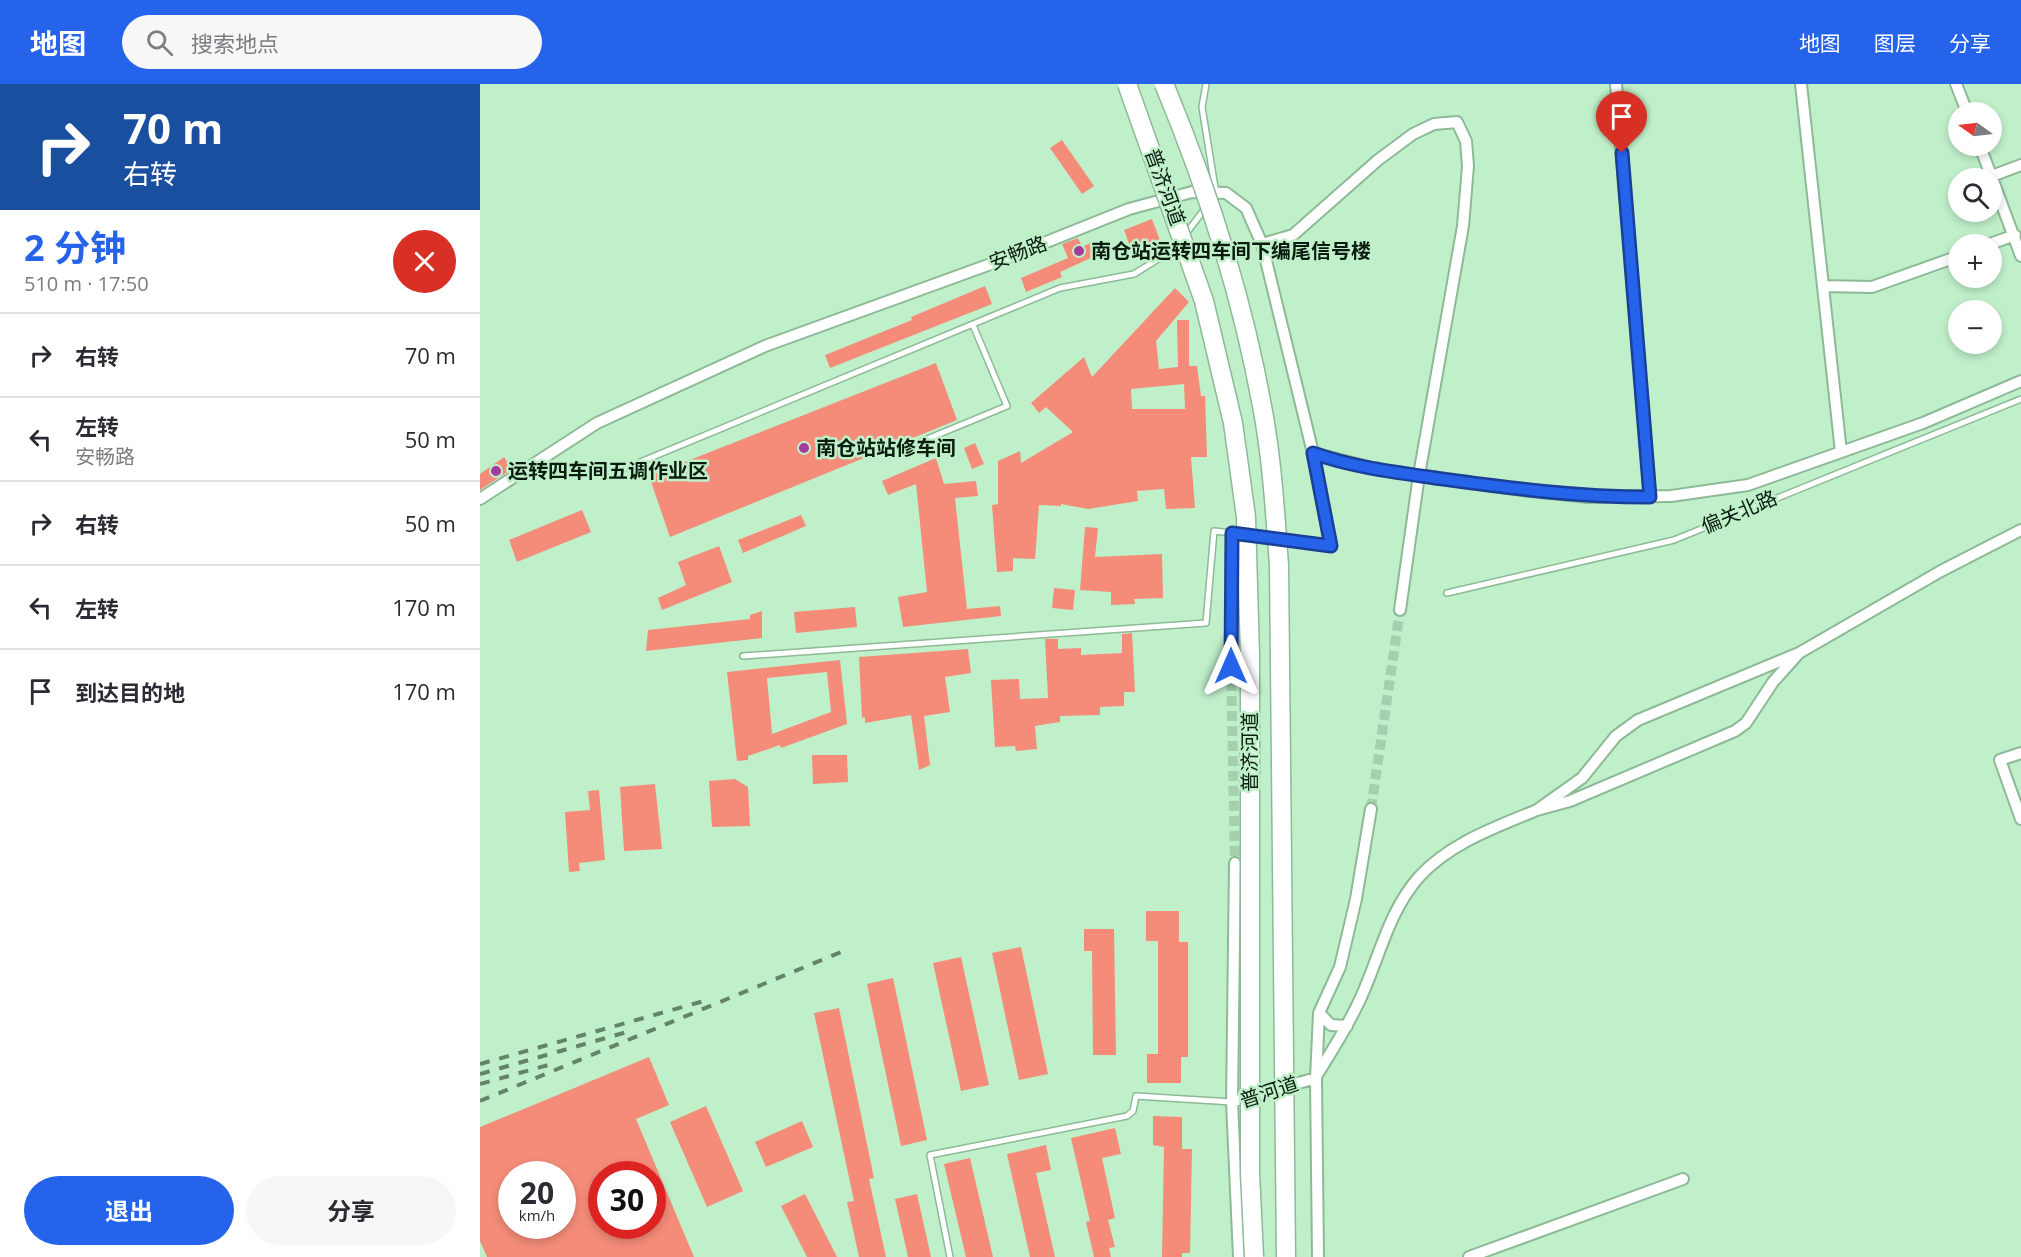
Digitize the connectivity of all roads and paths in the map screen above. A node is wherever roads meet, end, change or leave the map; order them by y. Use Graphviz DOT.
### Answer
graph roads {
  1 [pos="1127,84"];
  2 [pos="1164,84"];
  3 [pos="1206,84"];
  4 [pos="1617,84"];
  5 [pos="1801,84"];
  6 [pos="1956,84"];
  7 [pos="1963,102"];
  8 [pos="2021,165"];
  9 [pos="2002,172"];
  10 [pos="1216,193"];
  11 [pos="2002,202"];
  12 [pos="2015,235"];
  13 [pos="2002,240"];
  14 [pos="1262,244"];
  15 [pos="2021,256"];
  16 [pos="1948,260"];
  17 [pos="1823,286"];
  18 [pos="973,325"];
  19 [pos="2021,381"];
  20 [pos="2021,399"];
  21 [pos="903,449"];
  22 [pos="1841,452"];
  23 [pos="1313,453"];
  24 [pos="621,470"];
  25 [pos="1419,475"];
  26 [pos="1650,497"];
  27 [pos="480,499"];
  28 [pos="2021,530"];
  29 [pos="1232,533"];
  30 [pos="1331,546"];
  31 [pos="1447,593"];
  32 [pos="1400,610"];
  33 [pos="1799,653"];
  34 [pos="743,656"];
  35 [pos="1231,666"];
  36 [pos="2021,753"];
  37 [pos="1371,809"];
  38 [pos="1537,810"];
  39 [pos="2021,819"];
  40 [pos="1235,864"];
  41 [pos="1319,1013"];
  42 [pos="1347,1026"];
  43 [pos="1316,1078"];
  44 [pos="1232,1102"];
  45 [pos="1683,1179"];
  46 [pos="950,1257"];
  47 [pos="1239,1257"];
  48 [pos="1254,1257"];
  49 [pos="1286,1257"];
  50 [pos="1318,1257"];
  51 [pos="1468,1257"];
  1 -- 48 [label="highway, 普济河道, bridge"];
  2 -- 49 [label="highway, 普济河道, bridge"];
  3 -- 10 [label="lane"];
  4 -- 26 [label="street"];
  5 -- 17 [label="street"];
  6 -- 7 [label="street"];
  8 -- 9 [label="street"];
  10 -- 14 [label="street, 安畅路"];
  10 -- 18 [label="lane"];
  10 -- 27 [label="street, 安畅路"];
  11 -- 12 [label="street"];
  12 -- 13 [label="street"];
  12 -- 15 [label="street"];
  14 -- 23 [label="street, 安畅路"];
  14 -- 25 [label="street"];
  16 -- 17 [label="street"];
  17 -- 22 [label="street"];
  18 -- 21 [label="lane"];
  18 -- 24 [label="lane"];
  19 -- 22 [label="street"];
  20 -- 31 [label="lane, 偏关北路"];
  22 -- 26 [label="street"];
  23 -- 25 [label="street"];
  23 -- 30 [label="street, 安畅路"];
  25 -- 26 [label="street"];
  25 -- 32 [label="street"];
  28 -- 33 [label="street"];
  29 -- 30 [label="lane"];
  29 -- 34 [label="lane"];
  29 -- 35 [label="street"];
  33 -- 38 [label="street"];
  33 -- 38 [label="street"];
  36 -- 39 [label="street"];
  37 -- 41 [label="street"];
  38 -- 42 [label="street"];
  40 -- 44 [label="street"];
  41 -- 42 [label="street"];
  41 -- 43 [label="street"];
  42 -- 43 [label="street"];
  43 -- 44 [label="street, 普河道"];
  43 -- 50 [label="street, 普河道"];
  44 -- 46 [label="lane"];
  44 -- 47 [label="street, 普河道"];
  45 -- 51 [label="street"];
}
